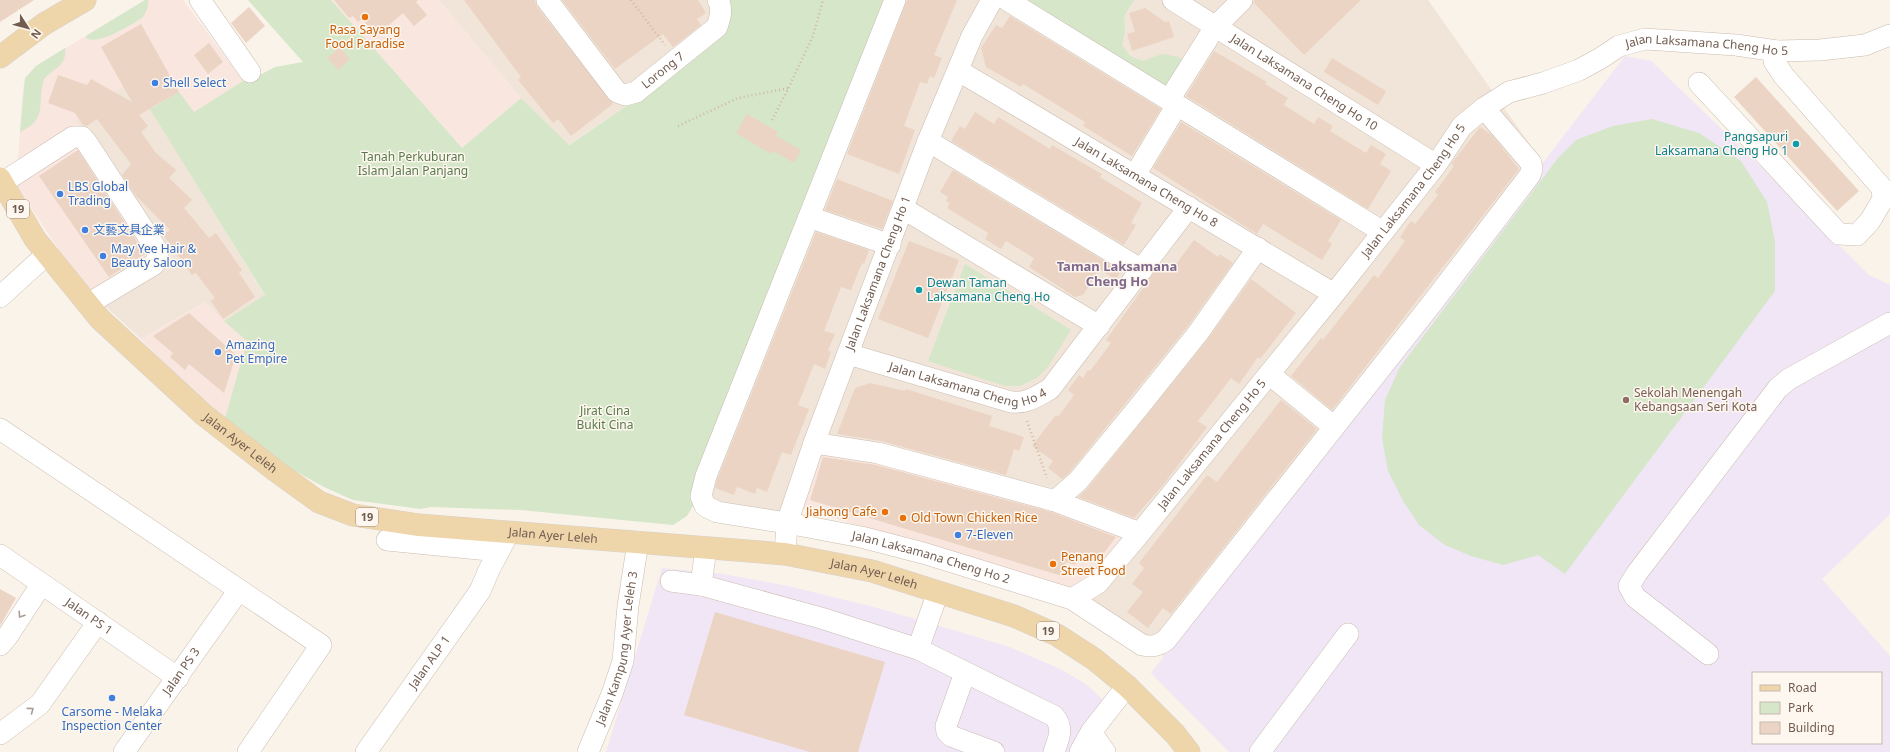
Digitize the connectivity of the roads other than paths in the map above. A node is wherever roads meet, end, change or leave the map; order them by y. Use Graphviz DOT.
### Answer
graph roads {
  1 [pos="85,0"];
  2 [pos="200,0"];
  3 [pos="547,0"];
  4 [pos="718,0"];
  5 [pos="895,0"];
  6 [pos="992,0"];
  7 [pos="1007,0"];
  8 [pos="1173,0"];
  9 [pos="1242,0"];
  10 [pos="44,24"];
  11 [pos="1215,27"];
  12 [pos="1890,35"];
  13 [pos="0,38"];
  14 [pos="1777,51"];
  15 [pos="0,56"];
  16 [pos="959,71"];
  17 [pos="250,72"];
  18 [pos="1699,83"];
  19 [pos="1173,102"];
  20 [pos="1484,108"];
  21 [pos="928,141"];
  22 [pos="1436,165"];
  23 [pos="1135,175"];
  24 [pos="1,181"];
  25 [pos="1189,208"];
  26 [pos="904,209"];
  27 [pos="0,212"];
  28 [pos="809,217"];
  29 [pos="1383,232"];
  30 [pos="890,245"];
  31 [pos="41,246"];
  32 [pos="1258,248"];
  33 [pos="1142,270"];
  34 [pos="1334,294"];
  35 [pos="0,297"];
  36 [pos="88,304"];
  37 [pos="1890,323"];
  38 [pos="1099,326"];
  39 [pos="848,354"];
  40 [pos="1269,374"];
  41 [pos="1334,427"];
  42 [pos="0,429"];
  43 [pos="814,443"];
  44 [pos="1055,501"];
  45 [pos="788,523"];
  46 [pos="1140,533"];
  47 [pos="387,540"];
  48 [pos="492,540"];
  49 [pos="638,542"];
  50 [pos="706,548"];
  51 [pos="785,554"];
  52 [pos="0,555"];
  53 [pos="671,581"];
  54 [pos="41,585"];
  55 [pos="701,585"];
  56 [pos="239,590"];
  57 [pos="938,592"];
  58 [pos="1072,599"];
  59 [pos="98,622"];
  60 [pos="1348,634"];
  61 [pos="0,645"];
  62 [pos="918,649"];
  63 [pos="1708,654"];
  64 [pos="966,673"];
  65 [pos="178,678"];
  66 [pos="1127,686"];
  67 [pos="1091,732"];
  68 [pos="0,734"];
  69 [pos="124,752"];
  70 [pos="248,752"];
  71 [pos="366,752"];
  72 [pos="588,752"];
  73 [pos="994,752"];
  74 [pos="1054,752"];
  75 [pos="1080,752"];
  76 [pos="1105,752"];
  77 [pos="1189,752"];
  78 [pos="1260,752"];
  1 -- 10 [label="main road"];
  2 -- 17 [label="street"];
  3 -- 4 [label="street, Lorong 7"];
  5 -- 28 [label="street, Jalan Laksamana Cheng Ho 2"];
  6 -- 16 [label="street, Jalan Laksamana Cheng Ho 1"];
  7 -- 19 [label="street"];
  8 -- 11 [label="street, Jalan Laksamana Cheng Ho 10"];
  9 -- 11 [label="street"];
  10 -- 13 [label="main road"];
  10 -- 15 [label="main road"];
  11 -- 19 [label="street"];
  11 -- 22 [label="street, Jalan Laksamana Cheng Ho 10"];
  12 -- 14 [label="street, Jalan Laksamana Cheng Ho 5"];
  14 -- 18 [label="street"];
  14 -- 20 [label="street, Jalan Laksamana Cheng Ho 5"];
  16 -- 21 [label="street, Jalan Laksamana Cheng Ho 1"];
  16 -- 23 [label="street, Jalan Laksamana Cheng Ho 8"];
  19 -- 23 [label="street"];
  19 -- 29 [label="street"];
  20 -- 22 [label="street, Jalan Laksamana Cheng Ho 5"];
  20 -- 41 [label="street"];
  21 -- 26 [label="street, Jalan Laksamana Cheng Ho 1"];
  21 -- 33 [label="street"];
  22 -- 29 [label="street, Jalan Laksamana Cheng Ho 5"];
  23 -- 25 [label="street, Jalan Laksamana Cheng Ho 8"];
  24 -- 31 [label="main road, Jalan Ayer Leleh / 19"];
  24 -- 36 [label="street"];
  25 -- 32 [label="street, Jalan Laksamana Cheng Ho 8"];
  25 -- 33 [label="street, Jalan Laksamana Cheng Ho 4"];
  26 -- 30 [label="street, Jalan Laksamana Cheng Ho 1"];
  26 -- 38 [label="street"];
  27 -- 31 [label="main road"];
  28 -- 30 [label="street"];
  28 -- 45 [label="street, Jalan Laksamana Cheng Ho 2"];
  29 -- 34 [label="street, Jalan Laksamana Cheng Ho 5"];
  30 -- 39 [label="street, Jalan Laksamana Cheng Ho 1"];
  31 -- 35 [label="street"];
  31 -- 36 [label="main road, Jalan Ayer Leleh / 19"];
  32 -- 34 [label="street, Jalan Laksamana Cheng Ho 8"];
  32 -- 44 [label="street"];
  33 -- 38 [label="street, Jalan Laksamana Cheng Ho 4"];
  34 -- 40 [label="street, Jalan Laksamana Cheng Ho 5"];
  36 -- 48 [label="main road, Jalan Ayer Leleh / 19"];
  37 -- 63 [label="street"];
  38 -- 39 [label="street, Jalan Laksamana Cheng Ho 4"];
  39 -- 43 [label="street, Jalan Laksamana Cheng Ho 1"];
  40 -- 41 [label="street"];
  40 -- 46 [label="street, Jalan Laksamana Cheng Ho 5"];
  41 -- 58 [label="street, Jalan Laksamana Cheng Ho 2"];
  42 -- 56 [label="street"];
  43 -- 44 [label="street"];
  43 -- 45 [label="street, Jalan Laksamana Cheng Ho 1"];
  44 -- 46 [label="street"];
  45 -- 51 [label="street, Jalan Laksamana Cheng Ho 1"];
  45 -- 58 [label="street, Jalan Laksamana Cheng Ho 2"];
  46 -- 58 [label="street, Jalan Laksamana Cheng Ho 5"];
  47 -- 48 [label="street"];
  48 -- 49 [label="main road, Jalan Ayer Leleh / 19"];
  48 -- 71 [label="street, Jalan ALP 1"];
  49 -- 50 [label="main road, Jalan Ayer Leleh / 19"];
  49 -- 72 [label="street, Jalan Kampung Ayer Leleh 3"];
  50 -- 51 [label="main road, Jalan Ayer Leleh / 19"];
  50 -- 55 [label="street"];
  51 -- 57 [label="main road, Jalan Ayer Leleh / 19"];
  52 -- 54 [label="street, Jalan PS 1"];
  53 -- 55 [label="street"];
  54 -- 59 [label="street, Jalan PS 1"];
  54 -- 61 [label="street, one-way"];
  55 -- 62 [label="street"];
  56 -- 65 [label="street, Jalan PS 3"];
  56 -- 70 [label="street"];
  57 -- 62 [label="street"];
  57 -- 66 [label="main road, Jalan Ayer Leleh / 19"];
  59 -- 65 [label="street, Jalan PS 1"];
  68 -- 59 [label="street, one-way"];
  60 -- 78 [label="street"];
  62 -- 64 [label="street"];
  64 -- 73 [label="street"];
  64 -- 74 [label="street"];
  65 -- 69 [label="street, Jalan PS 3"];
  66 -- 67 [label="street"];
  66 -- 77 [label="main road, Jalan Ayer Leleh / 19"];
  67 -- 75 [label="street"];
  67 -- 76 [label="street"];
}
